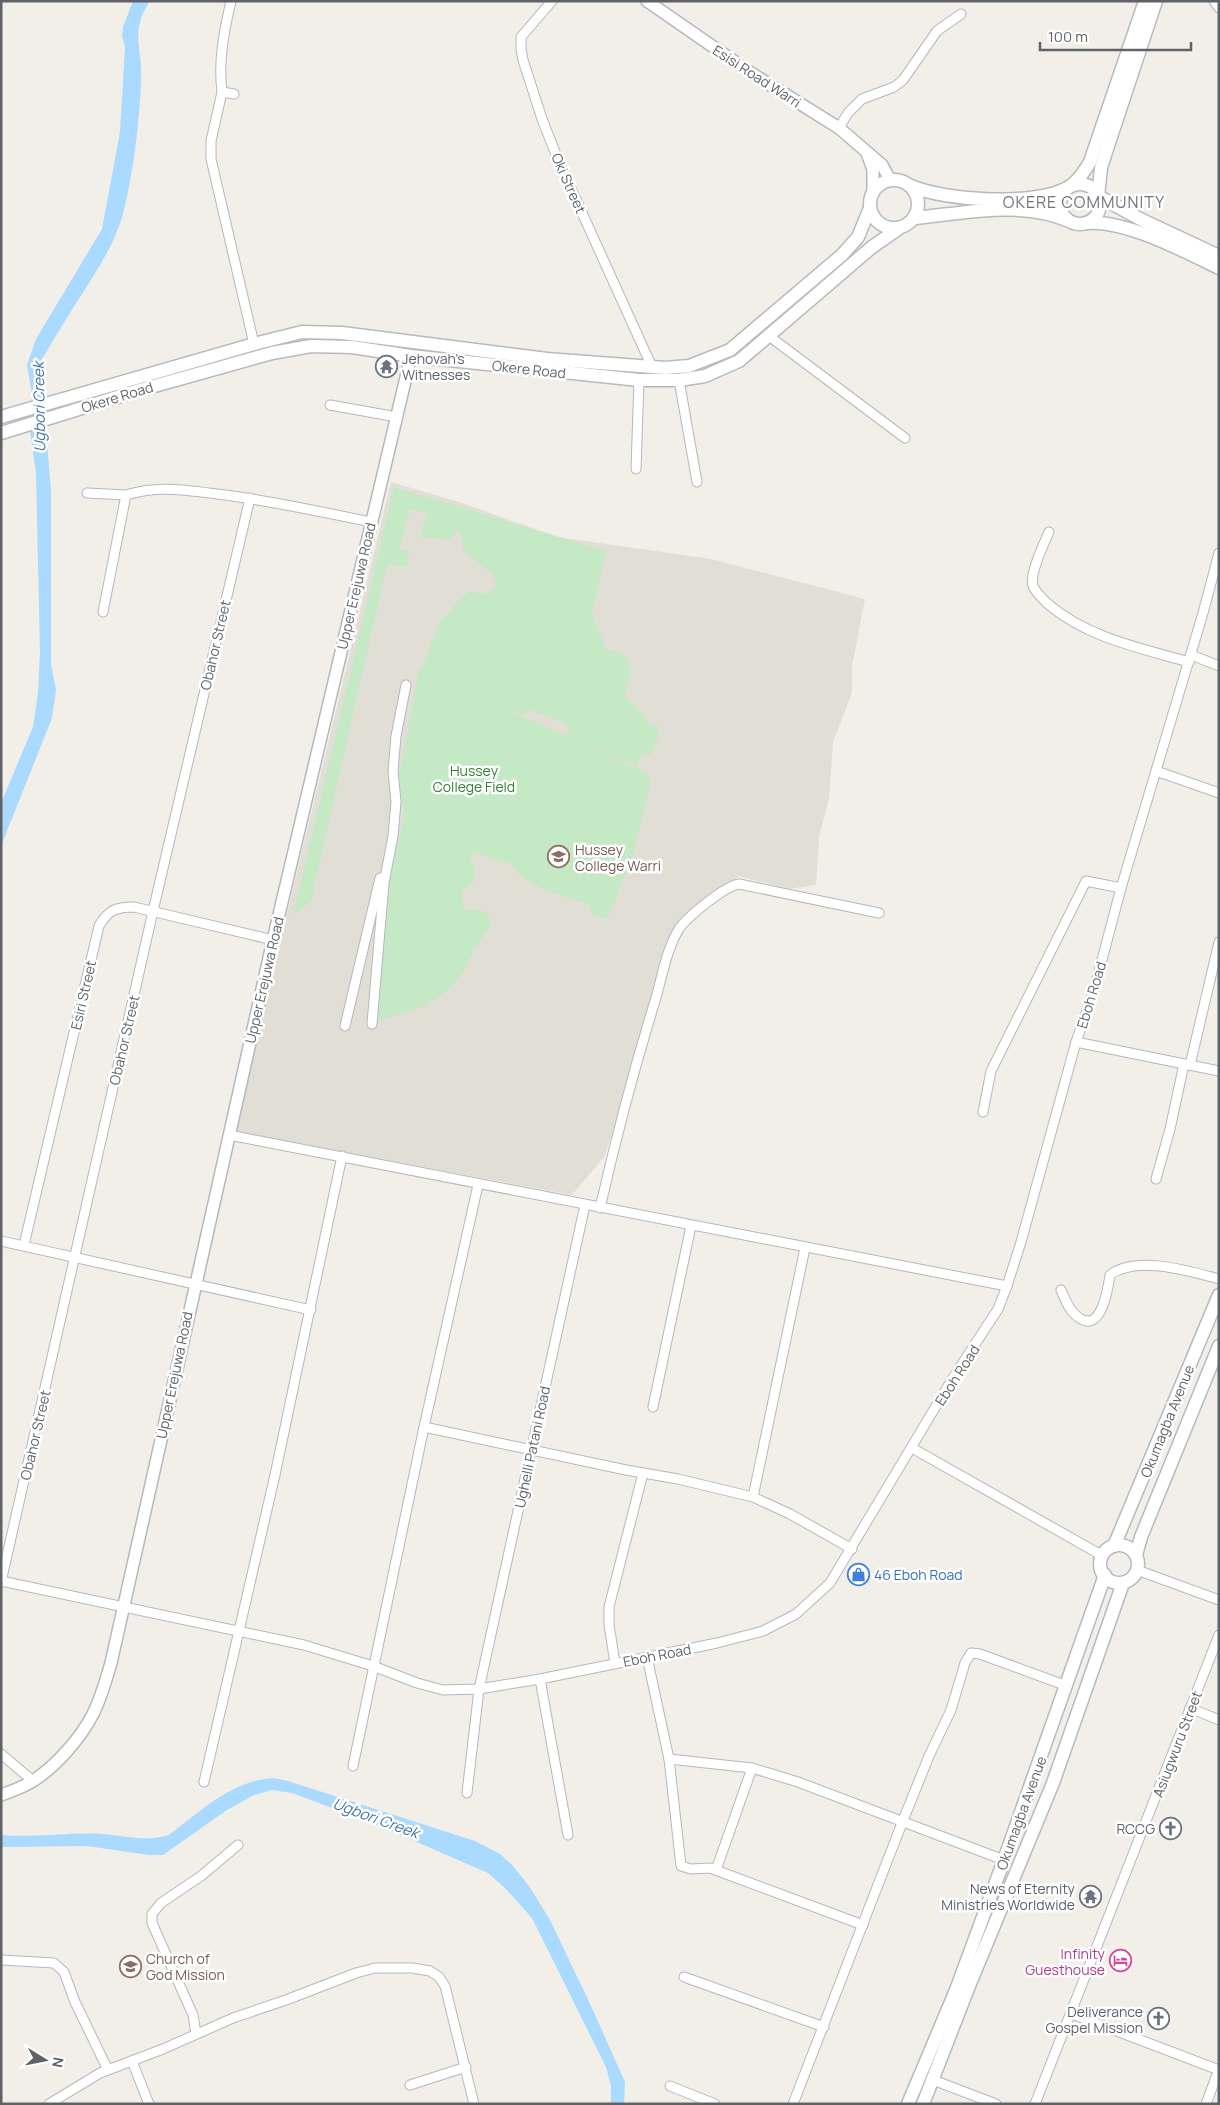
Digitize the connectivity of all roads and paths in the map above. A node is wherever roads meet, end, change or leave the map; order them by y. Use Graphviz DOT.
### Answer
graph roads {
  1 [pos="231,1"];
  2 [pos="552,1"];
  3 [pos="647,1"];
  4 [pos="1145,1"];
  5 [pos="1156,1"];
  6 [pos="1214,1"];
  7 [pos="1219,8"];
  8 [pos="961,14"];
  9 [pos="222,92"];
  10 [pos="234,94"];
  11 [pos="839,128"];
  12 [pos="866,151"];
  13 [pos="890,180"];
  14 [pos="911,186"];
  15 [pos="1069,188"];
  16 [pos="873,192"];
  17 [pos="1098,196"];
  18 [pos="870,208"];
  19 [pos="915,218"];
  20 [pos="1069,220"];
  21 [pos="1086,223"];
  22 [pos="898,228"];
  23 [pos="1219,256"];
  24 [pos="1219,268"];
  25 [pos="769,336"];
  26 [pos="254,344"];
  27 [pos="411,356"];
  28 [pos="652,367"];
  29 [pos="639,380"];
  30 [pos="679,380"];
  31 [pos="330,405"];
  32 [pos="396,416"];
  33 [pos="1,417"];
  34 [pos="1,433"];
  35 [pos="906,438"];
  36 [pos="636,469"];
  37 [pos="697,482"];
  38 [pos="87,492"];
  39 [pos="126,495"];
  40 [pos="250,498"];
  41 [pos="371,522"];
  42 [pos="1049,532"];
  43 [pos="1219,553"];
  44 [pos="104,612"];
  45 [pos="1190,658"];
  46 [pos="1219,666"];
  47 [pos="406,686"];
  48 [pos="1156,771"];
  49 [pos="1219,793"];
  50 [pos="394,819"];
  51 [pos="1122,888"];
  52 [pos="153,911"];
  53 [pos="879,913"];
  54 [pos="273,940"];
  55 [pos="1219,942"];
  56 [pos="372,1024"];
  57 [pos="345,1026"];
  58 [pos="1076,1042"];
  59 [pos="1187,1064"];
  60 [pos="1219,1071"];
  61 [pos="984,1112"];
  62 [pos="229,1135"];
  63 [pos="342,1156"];
  64 [pos="1156,1179"];
  65 [pos="478,1184"];
  66 [pos="585,1204"];
  67 [pos="600,1208"];
  68 [pos="691,1226"];
  69 [pos="1,1241"];
  70 [pos="24,1245"];
  71 [pos="805,1248"];
  72 [pos="76,1258"];
  73 [pos="1219,1279"];
  74 [pos="194,1284"];
  75 [pos="1007,1286"];
  76 [pos="1061,1290"];
  77 [pos="1219,1295"];
  78 [pos="311,1310"];
  79 [pos="1219,1346"];
  80 [pos="653,1407"];
  81 [pos="424,1427"];
  82 [pos="912,1448"];
  83 [pos="531,1451"];
  84 [pos="643,1473"];
  85 [pos="753,1497"];
  86 [pos="1114,1546"];
  87 [pos="852,1548"];
  88 [pos="1136,1555"];
  89 [pos="1103,1556"];
  90 [pos="1137,1570"];
  91 [pos="1105,1576"];
  92 [pos="1,1581"];
  93 [pos="1122,1582"];
  94 [pos="1219,1600"];
  95 [pos="123,1606"];
  96 [pos="238,1631"];
  97 [pos="1219,1635"];
  98 [pos="647,1657"];
  99 [pos="615,1664"];
  100 [pos="373,1666"];
  101 [pos="540,1679"];
  102 [pos="1067,1686"];
  103 [pos="479,1689"];
  104 [pos="1190,1708"];
  105 [pos="1219,1720"];
  106 [pos="1,1754"];
  107 [pos="669,1759"];
  108 [pos="353,1766"];
  109 [pos="752,1768"];
  110 [pos="33,1781"];
  111 [pos="204,1782"];
  112 [pos="467,1793"];
  113 [pos="1,1795"];
  114 [pos="902,1822"];
  115 [pos="568,1835"];
  116 [pos="238,1845"];
  117 [pos="1004,1860"];
  118 [pos="716,1870"];
  119 [pos="863,1925"];
  120 [pos="1,1960"];
  121 [pos="684,1977"];
  122 [pos="1072,2014"];
  123 [pos="824,2027"];
  124 [pos="196,2034"];
  125 [pos="132,2061"];
  126 [pos="466,2067"];
  127 [pos="108,2070"];
  128 [pos="1219,2070"];
  129 [pos="933,2080"];
  130 [pos="410,2085"];
  131 [pos="670,2086"];
  132 [pos="49,2104"];
  133 [pos="149,2104"];
  134 [pos="474,2104"];
  135 [pos="715,2104"];
  136 [pos="794,2104"];
  137 [pos="908,2104"];
  138 [pos="923,2104"];
  139 [pos="996,2104"];
  140 [pos="1035,2104"];
  141 [pos="1206,2104"];
  1 -- 9 [label="street"];
  2 -- 28 [label="street, Oki Street"];
  3 -- 11 [label="street, Esisi Road Warri"];
  4 -- 15 [label="main road"];
  5 -- 17 [label="main road"];
  6 -- 7 [label="street"];
  8 -- 11 [label="street"];
  9 -- 10 [label="street"];
  9 -- 26 [label="street"];
  11 -- 12 [label="street, Esisi Road Warri"];
  12 -- 13 [label="street, Esisi Road Warri"];
  12 -- 16 [label="street"];
  13 -- 14 [label="main road"];
  13 -- 16 [label="main road"];
  14 -- 15 [label="main road"];
  14 -- 19 [label="main road"];
  15 -- 17 [label="main road"];
  15 -- 20 [label="main road"];
  16 -- 18 [label="main road"];
  17 -- 21 [label="main road"];
  17 -- 23 [label="main road"];
  18 -- 22 [label="main road"];
  18 -- 28 [label="main road, Okere Road"];
  19 -- 20 [label="main road"];
  19 -- 22 [label="main road"];
  20 -- 21 [label="main road"];
  21 -- 24 [label="main road"];
  22 -- 25 [label="main road, Okere Road"];
  25 -- 30 [label="main road, Okere Road"];
  25 -- 35 [label="street"];
  26 -- 28 [label="main road, Okere Road"];
  26 -- 33 [label="main road, Okere Road"];
  27 -- 29 [label="main road, Okere Road"];
  27 -- 32 [label="street, Upper Erejuwa Road"];
  27 -- 34 [label="main road, Okere Road"];
  29 -- 30 [label="main road, Okere Road"];
  29 -- 36 [label="street"];
  30 -- 37 [label="street"];
  31 -- 32 [label="street"];
  32 -- 41 [label="street, Upper Erejuwa Road"];
  38 -- 39 [label="street"];
  39 -- 40 [label="street"];
  39 -- 44 [label="street"];
  40 -- 41 [label="street"];
  40 -- 52 [label="street, Obahor Street"];
  41 -- 54 [label="street, Upper Erejuwa Road"];
  42 -- 45 [label="street"];
  43 -- 45 [label="street, Eboh Road"];
  45 -- 46 [label="street"];
  45 -- 48 [label="street, Eboh Road"];
  47 -- 50 [label="street"];
  48 -- 49 [label="street"];
  48 -- 51 [label="street, Eboh Road"];
  50 -- 56 [label="street"];
  50 -- 57 [label="street"];
  51 -- 58 [label="street, Eboh Road"];
  51 -- 61 [label="street"];
  52 -- 54 [label="street, Esiri Street"];
  52 -- 70 [label="street, Esiri Street"];
  52 -- 72 [label="street, Obahor Street"];
  53 -- 67 [label="street"];
  54 -- 62 [label="street, Upper Erejuwa Road"];
  55 -- 59 [label="street"];
  58 -- 59 [label="street"];
  58 -- 75 [label="street, Eboh Road"];
  59 -- 60 [label="street"];
  59 -- 64 [label="street"];
  62 -- 63 [label="street"];
  62 -- 74 [label="street, Upper Erejuwa Road"];
  63 -- 65 [label="street"];
  63 -- 78 [label="street"];
  65 -- 66 [label="street"];
  65 -- 81 [label="street"];
  66 -- 67 [label="street"];
  66 -- 83 [label="street, Ughelli Patani Road"];
  67 -- 68 [label="street"];
  68 -- 71 [label="street"];
  68 -- 80 [label="street"];
  69 -- 70 [label="street"];
  70 -- 72 [label="street"];
  71 -- 75 [label="street"];
  71 -- 85 [label="street"];
  72 -- 74 [label="street"];
  72 -- 92 [label="street, Obahor Street"];
  73 -- 76 [label="street"];
  74 -- 78 [label="street"];
  74 -- 95 [label="street, Upper Erejuwa Road"];
  75 -- 82 [label="street, Eboh Road"];
  77 -- 86 [label="main road, Okumagba Avenue"];
  78 -- 96 [label="street"];
  79 -- 88 [label="main road, Okumagba Avenue"];
  81 -- 83 [label="street"];
  81 -- 100 [label="street"];
  82 -- 87 [label="street, Eboh Road"];
  82 -- 89 [label="street"];
  83 -- 84 [label="street"];
  83 -- 103 [label="street, Ughelli Patani Road"];
  84 -- 85 [label="street"];
  84 -- 99 [label="street"];
  85 -- 87 [label="street"];
  86 -- 88 [label="main road"];
  86 -- 89 [label="main road"];
  87 -- 98 [label="street, Eboh Road"];
  88 -- 90 [label="main road"];
  89 -- 91 [label="main road"];
  90 -- 93 [label="main road"];
  90 -- 94 [label="street"];
  91 -- 93 [label="main road"];
  91 -- 102 [label="main road, Okumagba Avenue"];
  92 -- 95 [label="street, Eboh Road"];
  93 -- 129 [label="main road, Okumagba Avenue"];
  95 -- 96 [label="street, Eboh Road"];
  95 -- 110 [label="street, Upper Erejuwa Road"];
  96 -- 100 [label="street, Eboh Road"];
  96 -- 111 [label="street"];
  97 -- 104 [label="street, Asiugwuru Street"];
  98 -- 99 [label="street, Eboh Road"];
  98 -- 107 [label="street"];
  99 -- 101 [label="street, Eboh Road"];
  100 -- 103 [label="street, Eboh Road"];
  100 -- 108 [label="street"];
  101 -- 103 [label="street, Eboh Road"];
  101 -- 115 [label="street"];
  102 -- 114 [label="street"];
  102 -- 117 [label="main road, Okumagba Avenue"];
  103 -- 112 [label="street, Ughelli Patani Road"];
  104 -- 105 [label="street"];
  104 -- 122 [label="street, Asiugwuru Street"];
  106 -- 110 [label="street"];
  107 -- 109 [label="street"];
  107 -- 118 [label="street"];
  109 -- 114 [label="street"];
  109 -- 118 [label="street"];
  110 -- 113 [label="street, Upper Erejuwa Road"];
  114 -- 117 [label="street"];
  114 -- 119 [label="street"];
  116 -- 124 [label="street"];
  117 -- 137 [label="main road, Okumagba Avenue"];
  118 -- 119 [label="street"];
  119 -- 123 [label="street"];
  120 -- 127 [label="street"];
  121 -- 123 [label="street"];
  122 -- 128 [label="street"];
  122 -- 140 [label="street, Asiugwuru Street"];
  123 -- 136 [label="street"];
  124 -- 125 [label="street"];
  124 -- 126 [label="street"];
  125 -- 127 [label="street"];
  125 -- 133 [label="street"];
  126 -- 130 [label="street"];
  126 -- 134 [label="street"];
  127 -- 132 [label="street"];
  128 -- 141 [label="street"];
  129 -- 138 [label="main road, Okumagba Avenue"];
  129 -- 139 [label="street"];
  131 -- 135 [label="street"];
}
